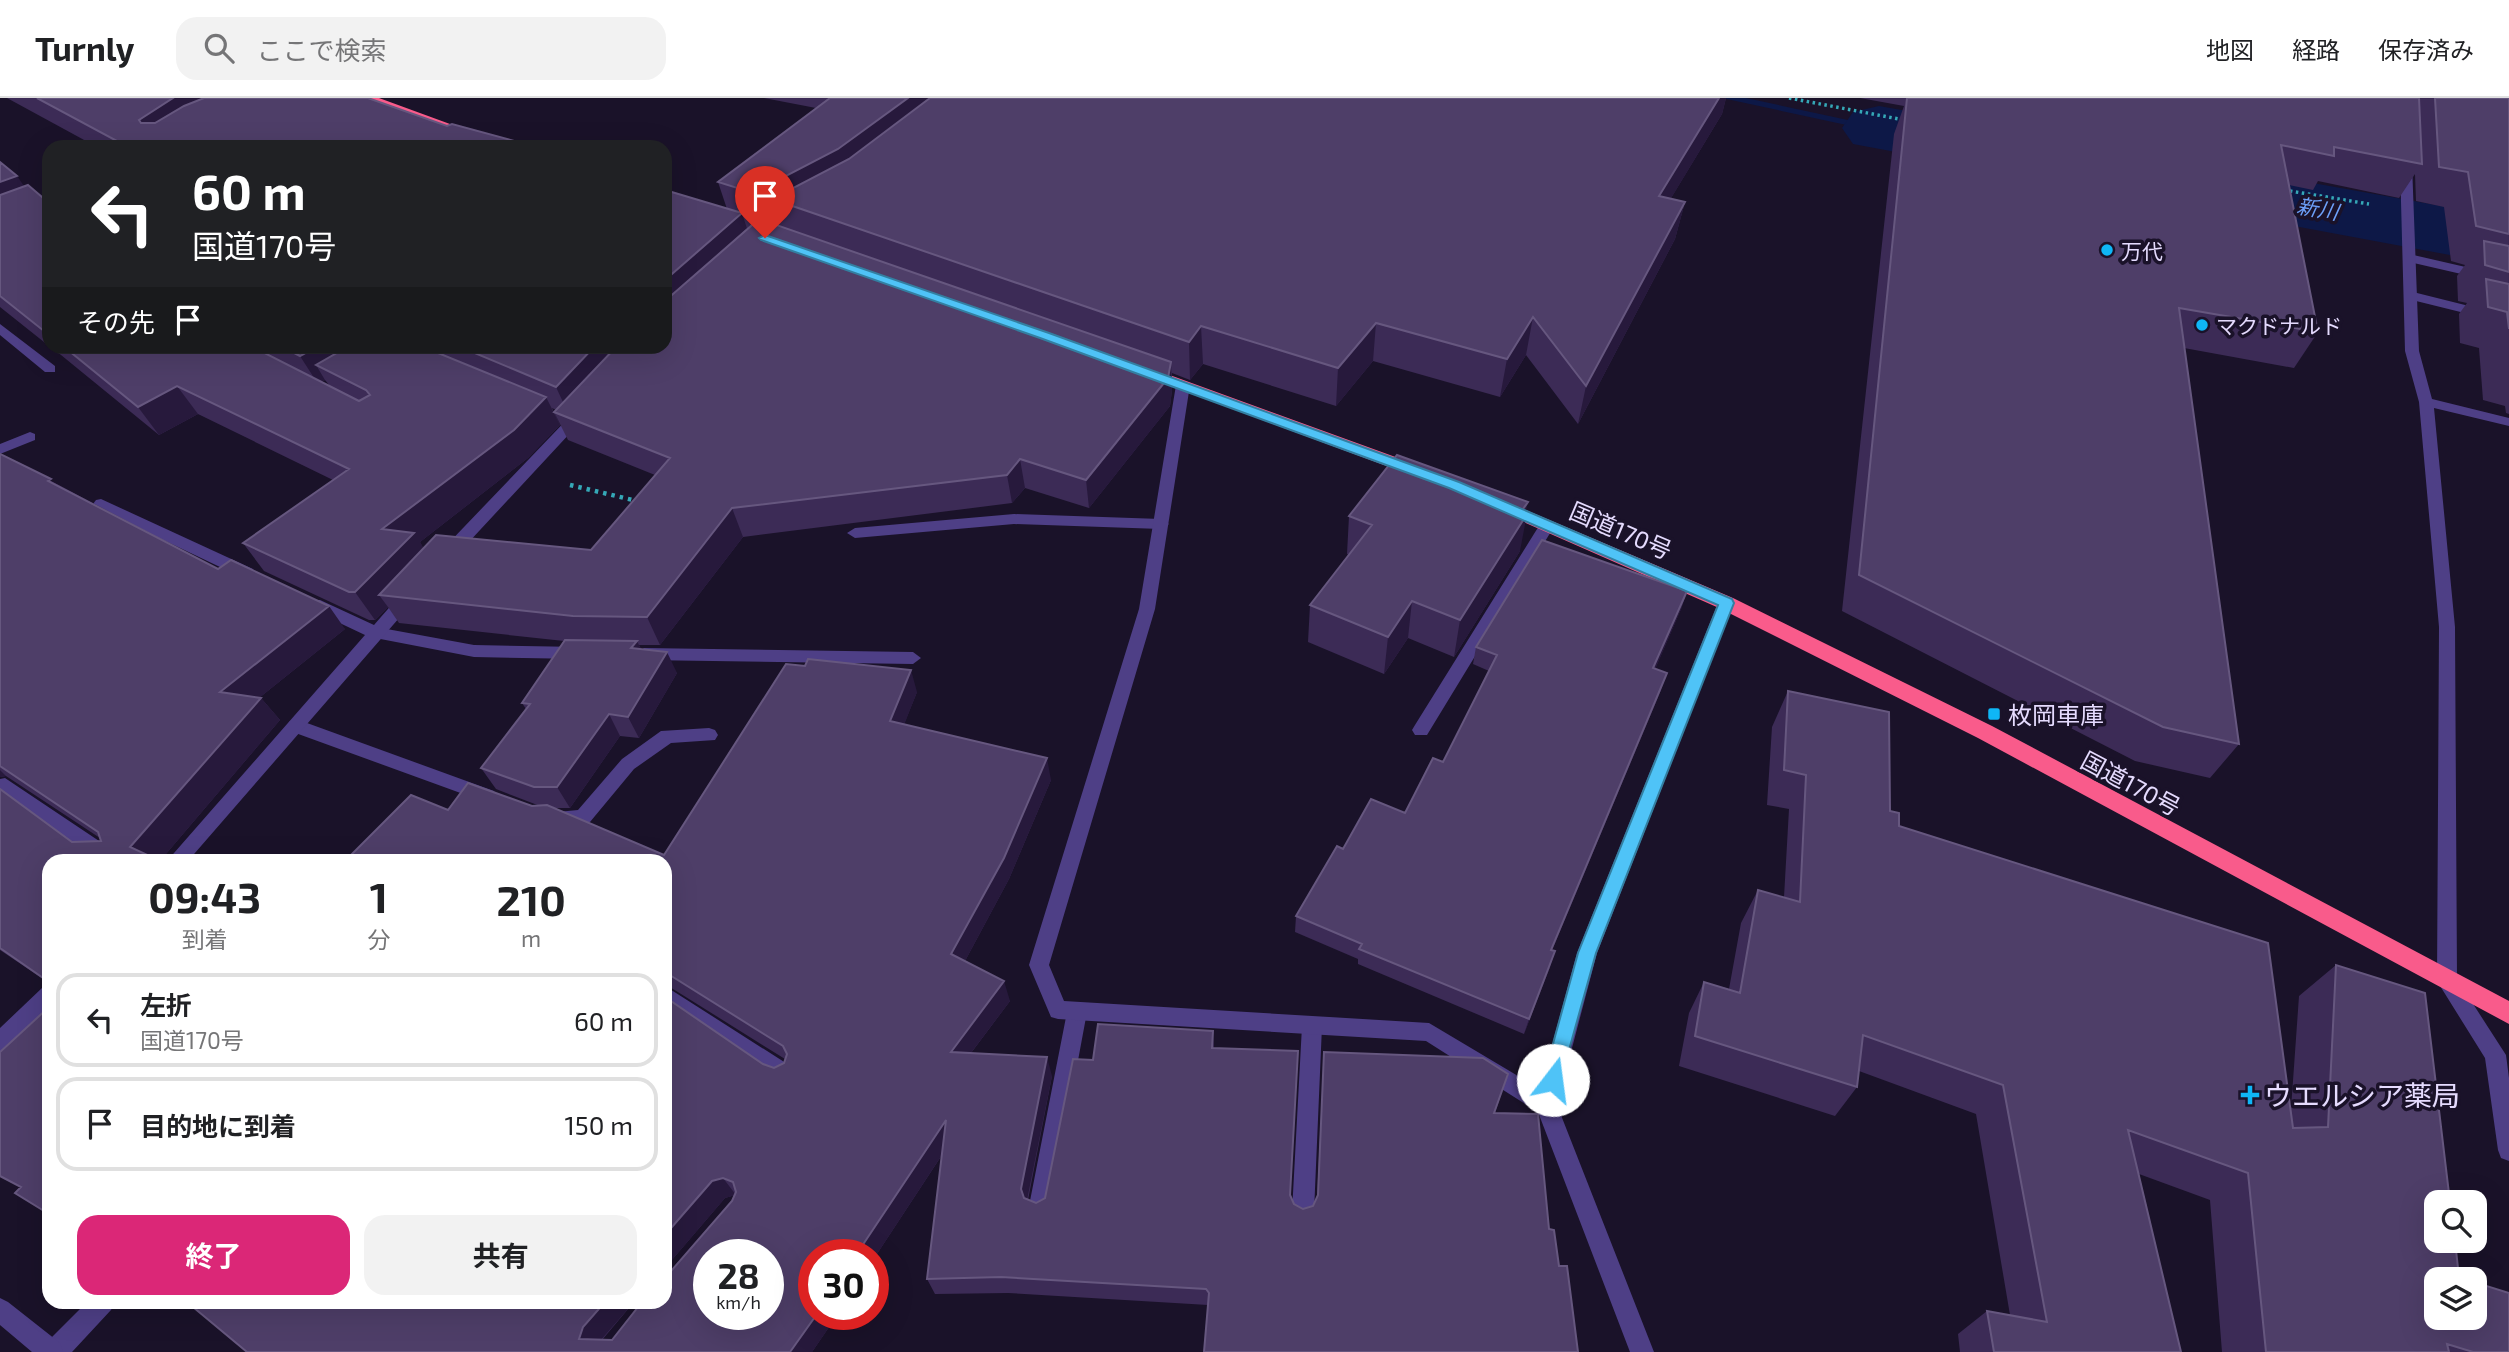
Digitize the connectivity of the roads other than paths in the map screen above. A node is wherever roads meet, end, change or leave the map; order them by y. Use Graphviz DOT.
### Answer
graph roads {
  1 [pos="367,98"];
  2 [pos="486,140"];
  3 [pos="2405,146"];
  4 [pos="2409,258"];
  5 [pos="2509,281"];
  6 [pos="2409,295"];
  7 [pos="2509,320"];
  8 [pos="0,328"];
  9 [pos="1132,367"];
  10 [pos="50,369"];
  11 [pos="1183,385"];
  12 [pos="2426,402"];
  13 [pos="590,403"];
  14 [pos="2509,422"];
  15 [pos="30,437"];
  16 [pos="0,449"];
  17 [pos="1441,480"];
  18 [pos="1489,500"];
  19 [pos="102,504"];
  20 [pos="1161,524"];
  21 [pos="1546,525"];
  22 [pos="855,533"];
  23 [pos="437,566"];
  24 [pos="264,580"];
  25 [pos="418,586"];
  26 [pos="302,598"];
  27 [pos="1727,603"];
  28 [pos="376,633"];
  29 [pos="598,653"];
  30 [pos="625,653"];
  31 [pos="913,658"];
  32 [pos="296,726"];
  33 [pos="1421,730"];
  34 [pos="709,735"];
  35 [pos="5,785"];
  36 [pos="509,804"];
  37 [pos="534,813"];
  38 [pos="103,854"];
  39 [pos="182,854"];
  40 [pos="2447,981"];
  41 [pos="672,1000"];
  42 [pos="42,1001"];
  43 [pos="1077,1012"];
  44 [pos="2509,1013"];
  45 [pos="1312,1026"];
  46 [pos="0,1042"];
  47 [pos="784,1074"];
  48 [pos="1546,1105"];
  49 [pos="2509,1150"];
  50 [pos="1040,1206"];
  51 [pos="1303,1212"];
  52 [pos="96,1309"];
  53 [pos="0,1310"];
  54 [pos="53,1352"];
  55 [pos="1642,1352"];
  1 -- 2 [label="highway"];
  3 -- 4 [label="street"];
  4 -- 5 [label="street"];
  4 -- 6 [label="street"];
  6 -- 7 [label="street"];
  6 -- 12 [label="street"];
  8 -- 10 [label="street"];
  9 -- 11 [label="highway"];
  11 -- 17 [label="highway"];
  11 -- 20 [label="street"];
  12 -- 14 [label="street"];
  12 -- 40 [label="street"];
  13 -- 23 [label="street"];
  15 -- 16 [label="street"];
  18 -- 21 [label="highway, 国道170号"];
  19 -- 24 [label="street"];
  20 -- 22 [label="street"];
  20 -- 43 [label="street"];
  21 -- 27 [label="highway, 国道170号"];
  21 -- 33 [label="street"];
  25 -- 28 [label="street"];
  26 -- 28 [label="street"];
  27 -- 40 [label="highway, 国道170号"];
  27 -- 48 [label="street"];
  28 -- 29 [label="street"];
  28 -- 32 [label="street"];
  30 -- 31 [label="street"];
  32 -- 36 [label="street"];
  32 -- 39 [label="street"];
  34 -- 37 [label="street"];
  35 -- 38 [label="street"];
  40 -- 44 [label="highway, 国道170号"];
  40 -- 49 [label="street"];
  41 -- 47 [label="street"];
  42 -- 46 [label="street"];
  43 -- 45 [label="street"];
  43 -- 50 [label="street"];
  45 -- 48 [label="street"];
  45 -- 51 [label="street"];
  48 -- 55 [label="street"];
  52 -- 54 [label="street"];
  53 -- 54 [label="street"];
}
